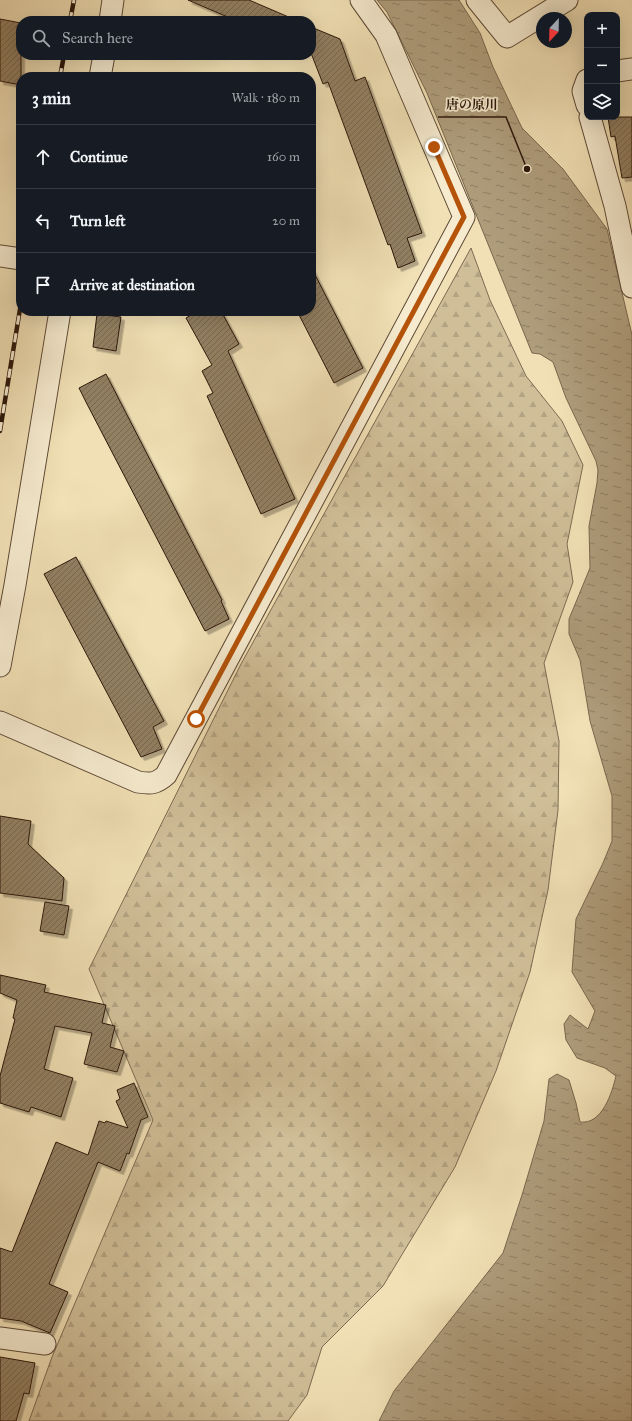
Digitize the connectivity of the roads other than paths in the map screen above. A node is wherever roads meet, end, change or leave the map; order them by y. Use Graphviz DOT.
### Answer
graph roads {
  1 [pos="113,0"];
  2 [pos="361,0"];
  3 [pos="477,0"];
  4 [pos="567,0"];
  5 [pos="111,16"];
  6 [pos="103,60"];
  7 [pos="632,69"];
  8 [pos="620,71"];
  9 [pos="101,72"];
  10 [pos="591,120"];
  11 [pos="624,204"];
  12 [pos="0,256"];
  13 [pos="16,258"];
  14 [pos="632,287"];
  15 [pos="59,316"];
  16 [pos="0,666"];
  17 [pos="0,722"];
  18 [pos="0,1338"];
  19 [pos="45,1344"];
  1 -- 5 [label="street"];
  2 -- 17 [label="street"];
  3 -- 4 [label="street"];
  6 -- 9 [label="street"];
  7 -- 8 [label="street"];
  10 -- 11 [label="street"];
  11 -- 14 [label="street"];
  12 -- 13 [label="street"];
  15 -- 16 [label="street"];
  18 -- 19 [label="street"];
}
